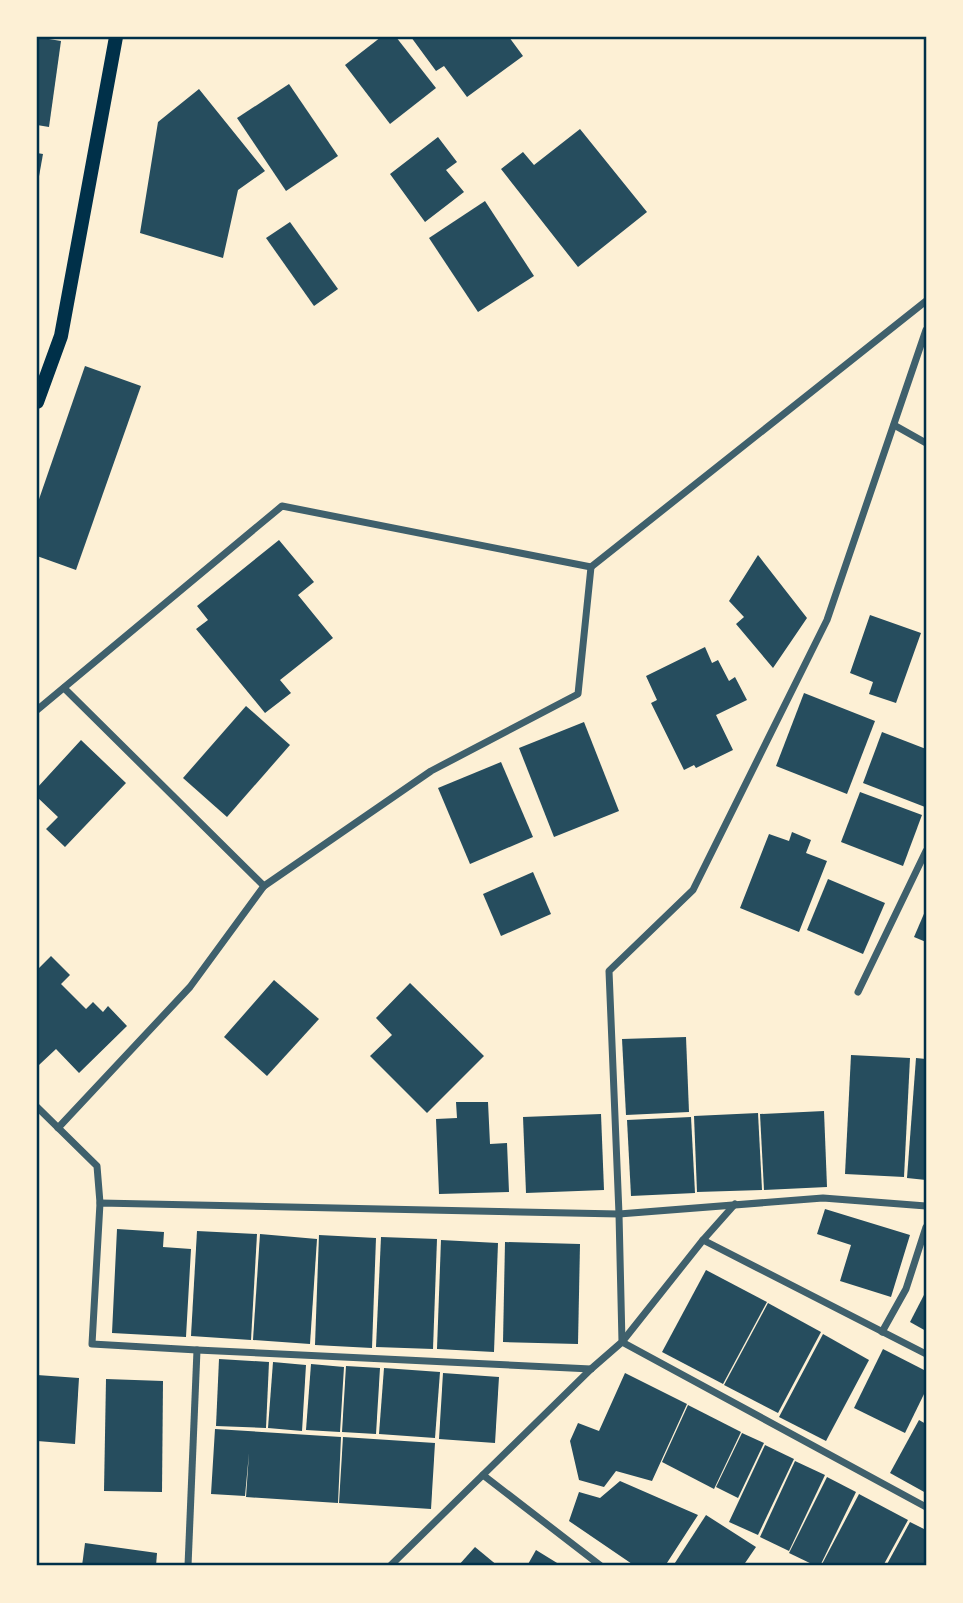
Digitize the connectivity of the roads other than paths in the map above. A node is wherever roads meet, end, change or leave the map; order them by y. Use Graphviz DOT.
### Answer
graph roads {
  1 [pos="116,37"];
  2 [pos="926,301"];
  3 [pos="926,330"];
  4 [pos="37,402"];
  5 [pos="894,425"];
  6 [pos="926,443"];
  7 [pos="591,567"];
  8 [pos="64,688"];
  9 [pos="37,710"];
  10 [pos="926,851"];
  11 [pos="264,886"];
  12 [pos="858,992"];
  13 [pos="37,1107"];
  14 [pos="58,1128"];
  15 [pos="100,1203"];
  16 [pos="735,1205"];
  17 [pos="926,1206"];
  18 [pos="619,1213"];
  19 [pos="926,1227"];
  20 [pos="703,1240"];
  21 [pos="882,1332"];
  22 [pos="622,1342"];
  23 [pos="197,1350"];
  24 [pos="926,1354"];
  25 [pos="591,1369"];
  26 [pos="483,1475"];
  27 [pos="926,1507"];
  28 [pos="188,1566"];
  29 [pos="390,1566"];
  30 [pos="601,1566"];
  1 -- 4 [label="main road"];
  2 -- 7 [label="street"];
  3 -- 5 [label="street"];
  5 -- 6 [label="street"];
  5 -- 18 [label="street"];
  7 -- 8 [label="street"];
  7 -- 11 [label="street"];
  8 -- 9 [label="street"];
  8 -- 11 [label="street"];
  10 -- 12 [label="street"];
  11 -- 14 [label="street"];
  13 -- 14 [label="street"];
  14 -- 15 [label="street"];
  15 -- 18 [label="street"];
  15 -- 23 [label="street"];
  16 -- 17 [label="street"];
  16 -- 18 [label="street"];
  16 -- 20 [label="street"];
  18 -- 22 [label="street"];
  19 -- 21 [label="street"];
  20 -- 21 [label="street"];
  20 -- 22 [label="street"];
  21 -- 24 [label="street"];
  22 -- 25 [label="street"];
  22 -- 27 [label="street"];
  23 -- 25 [label="street"];
  23 -- 28 [label="street"];
  25 -- 26 [label="street"];
  26 -- 29 [label="street"];
  26 -- 30 [label="street"];
}
